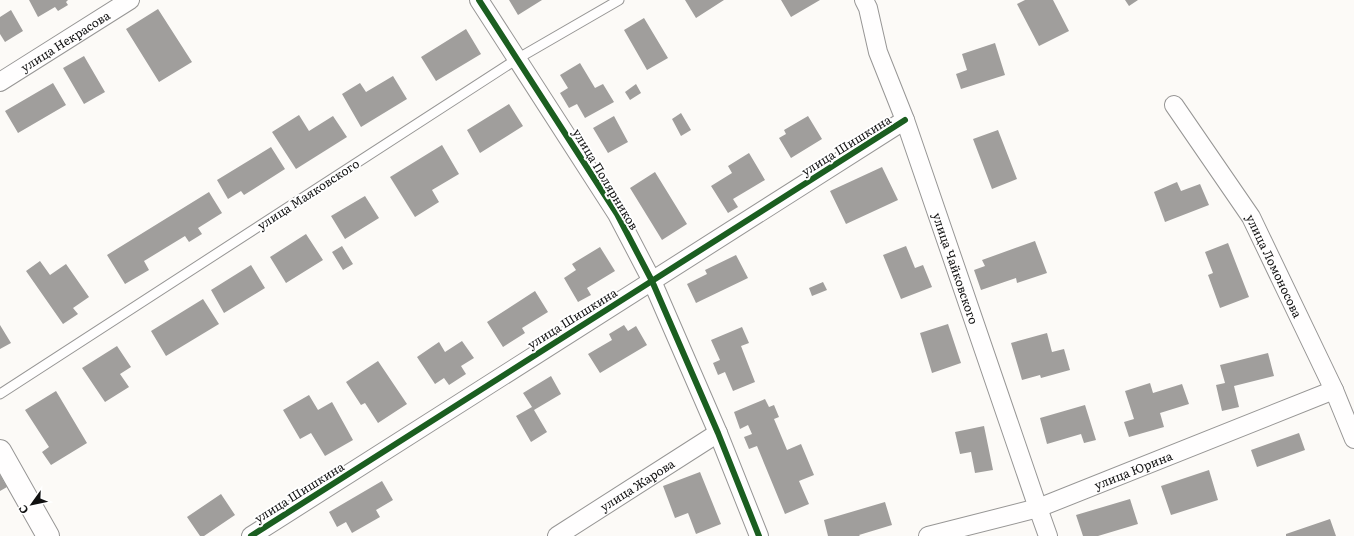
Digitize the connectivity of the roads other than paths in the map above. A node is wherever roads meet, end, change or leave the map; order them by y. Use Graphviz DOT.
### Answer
graph roads {
  1 [pos="130,0"];
  2 [pos="480,0"];
  3 [pos="618,0"];
  4 [pos="864,0"];
  5 [pos="517,58"];
  6 [pos="0,82"];
  7 [pos="1174,105"];
  8 [pos="905,120"];
  9 [pos="652,281"];
  10 [pos="1334,390"];
  11 [pos="0,394"];
  12 [pos="718,433"];
  13 [pos="1354,439"];
  14 [pos="0,451"];
  15 [pos="1038,508"];
  16 [pos="48,536"];
  17 [pos="251,536"];
  18 [pos="556,536"];
  19 [pos="759,536"];
  20 [pos="928,536"];
  21 [pos="1048,536"];
  1 -- 6 [label="street, улица Некрасова"];
  2 -- 5 [label="street, улица Полярников"];
  3 -- 5 [label="lane, улица Маяковского"];
  4 -- 8 [label="street, улица Чайковского"];
  5 -- 9 [label="street, улица Полярников"];
  5 -- 11 [label="lane, улица Маяковского"];
  7 -- 10 [label="street, улица Ломоносова"];
  8 -- 9 [label="street, улица Шишкина"];
  8 -- 15 [label="street, улица Чайковского"];
  9 -- 12 [label="street, улица Полярников"];
  9 -- 17 [label="street, улица Шишкина"];
  10 -- 13 [label="street, улица Ломоносова"];
  10 -- 15 [label="street, улица Юрина"];
  12 -- 18 [label="street, улица Жарова"];
  12 -- 19 [label="street, улица Полярников"];
  14 -- 16 [label="street"];
  15 -- 20 [label="street, улица Юрина"];
  15 -- 21 [label="street, улица Чайковского"];
}
